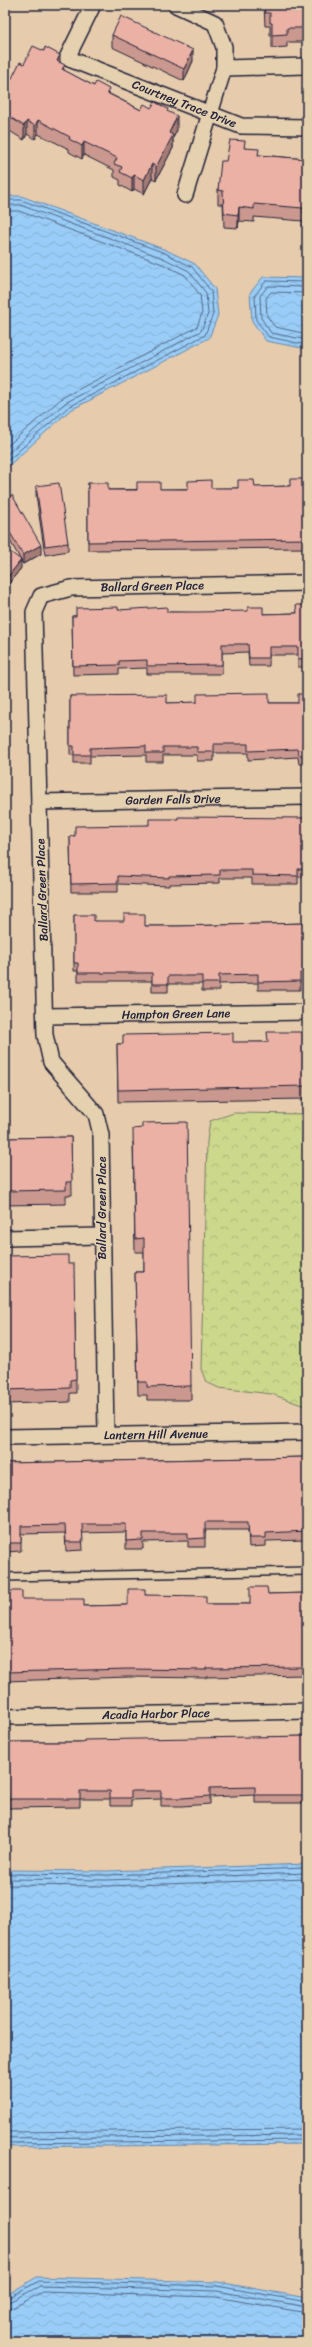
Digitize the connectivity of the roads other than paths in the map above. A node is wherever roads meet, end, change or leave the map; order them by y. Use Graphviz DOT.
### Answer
graph roads {
  1 [pos="93,5"];
  2 [pos="176,5"];
  3 [pos="307,66"];
  4 [pos="224,68"];
  5 [pos="210,114"];
  6 [pos="307,127"];
  7 [pos="185,195"];
  8 [pos="307,583"];
  9 [pos="307,798"];
  10 [pos="39,802"];
  11 [pos="307,1012"];
  12 [pos="45,1016"];
  13 [pos="102,1236"];
  14 [pos="5,1238"];
  15 [pos="307,1432"];
  16 [pos="106,1435"];
  17 [pos="5,1437"];
  18 [pos="307,1571"];
  19 [pos="5,1577"];
  20 [pos="307,1711"];
  21 [pos="5,1717"];
  1 -- 5 [label="street, Courtney Trace Drive"];
  2 -- 4 [label="street"];
  3 -- 4 [label="street"];
  4 -- 5 [label="street"];
  5 -- 6 [label="street, Courtney Trace Drive"];
  5 -- 7 [label="street"];
  8 -- 10 [label="street, Ballard Green Place"];
  9 -- 10 [label="street, Garden Falls Drive"];
  10 -- 12 [label="street, Ballard Green Place"];
  11 -- 12 [label="street, Hampton Green Lane"];
  12 -- 13 [label="street, Ballard Green Place"];
  13 -- 14 [label="street"];
  13 -- 16 [label="street, Ballard Green Place"];
  15 -- 16 [label="street, Lantern Hill Avenue"];
  16 -- 17 [label="street, Lantern Hill Avenue"];
  18 -- 19 [label="lane"];
  20 -- 21 [label="street, Acadia Harbor Place"];
}
